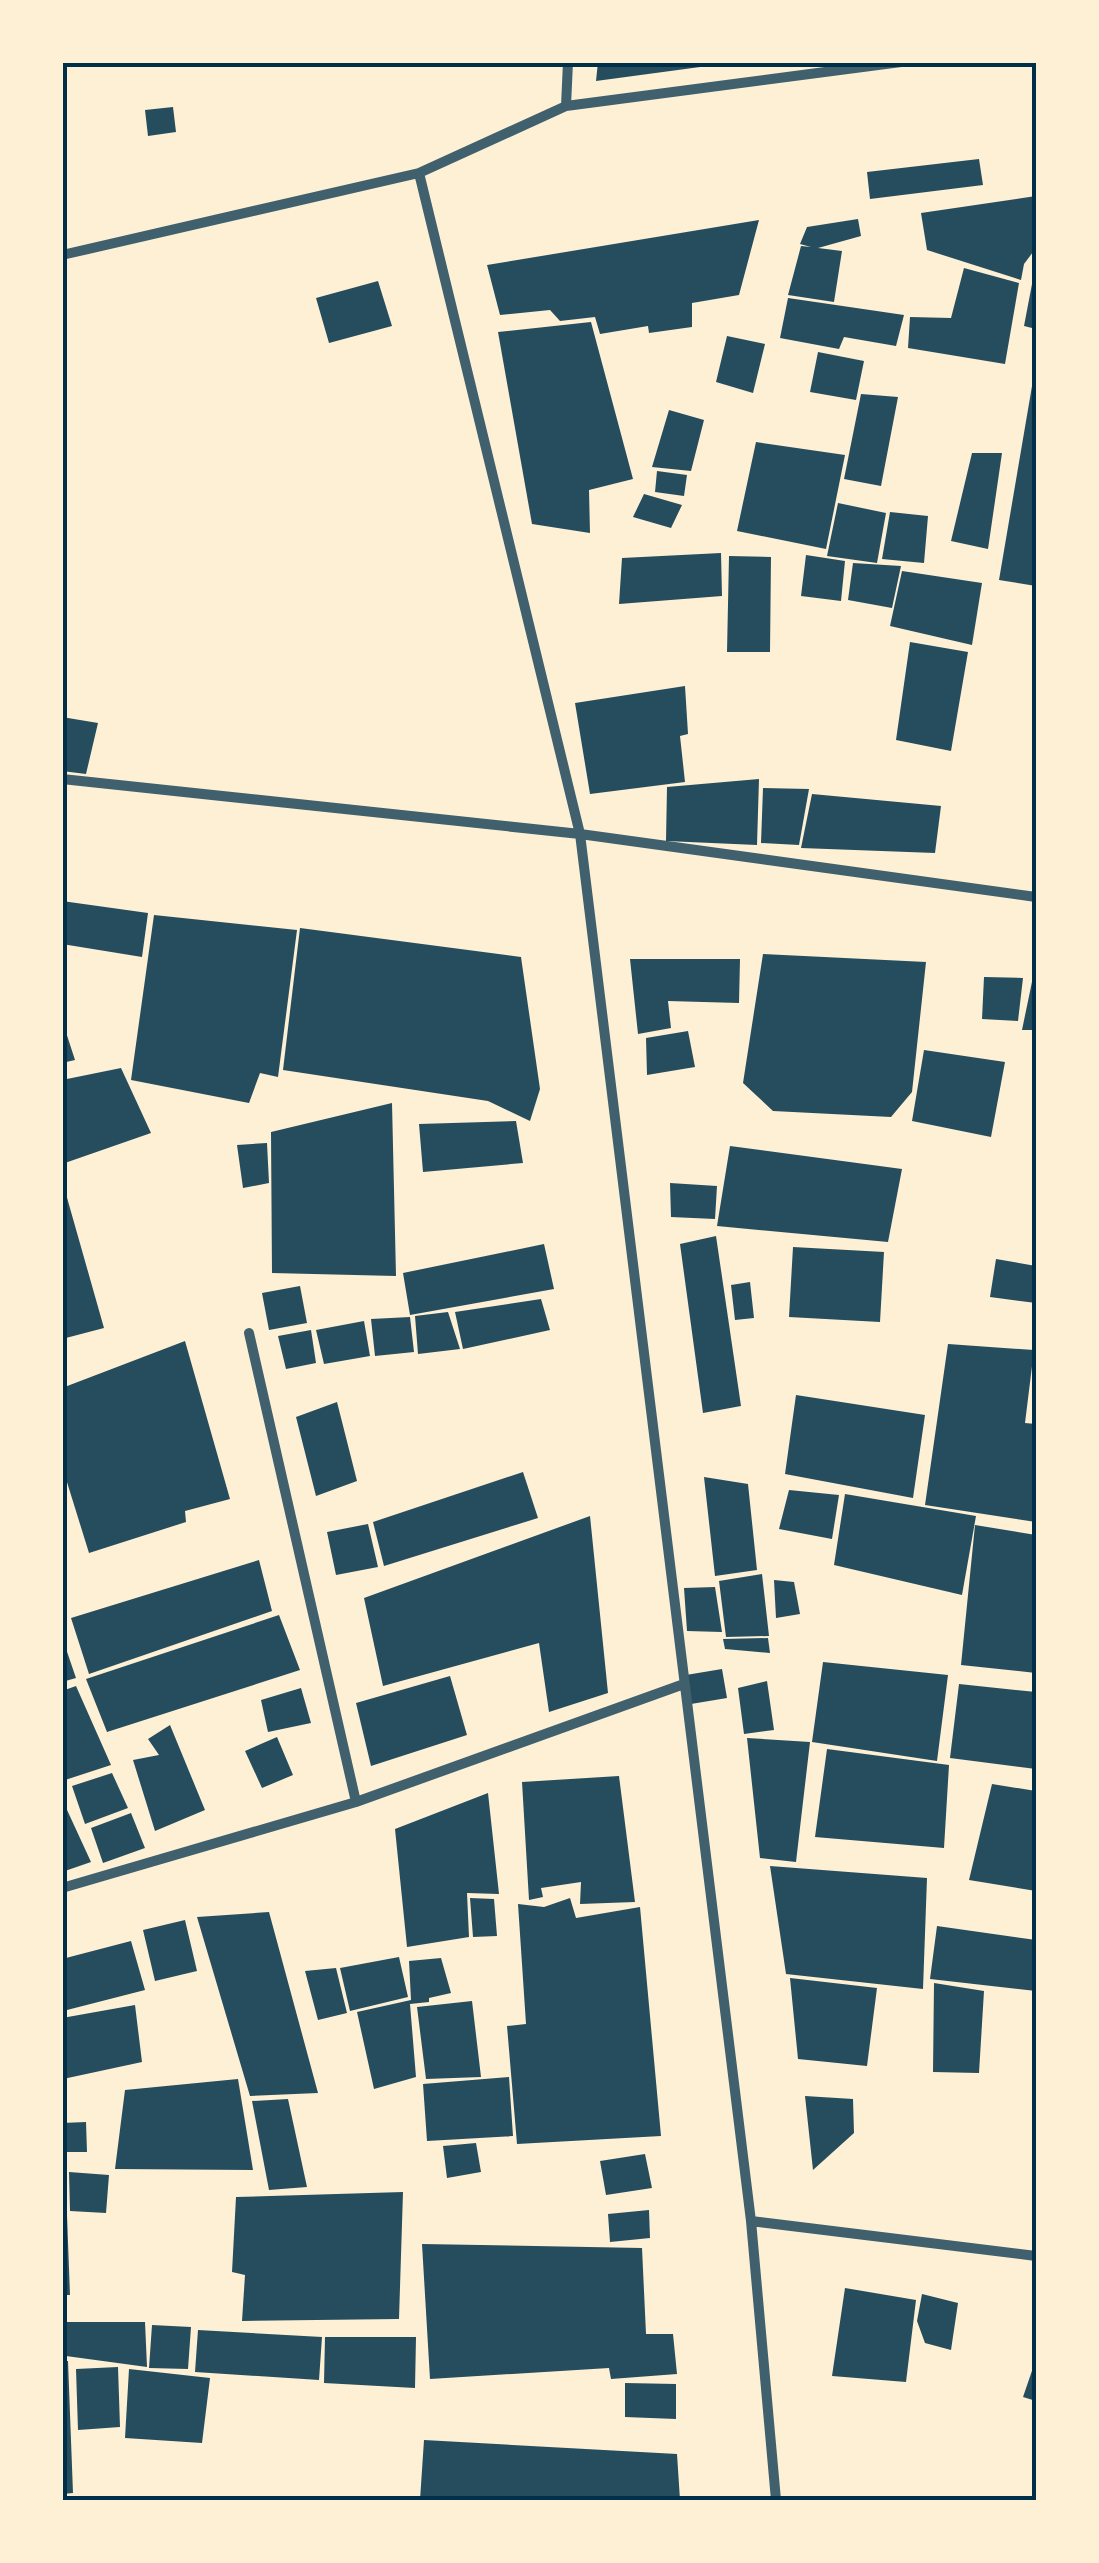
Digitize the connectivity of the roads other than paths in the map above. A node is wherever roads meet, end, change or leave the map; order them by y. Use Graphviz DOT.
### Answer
graph roads {
  1 [pos="568,62"];
  2 [pos="901,62"];
  3 [pos="566,106"];
  4 [pos="418,172"];
  5 [pos="62,255"];
  6 [pos="62,779"];
  7 [pos="580,834"];
  8 [pos="1036,896"];
  9 [pos="248,1333"];
  10 [pos="684,1684"];
  11 [pos="356,1802"];
  12 [pos="62,1888"];
  13 [pos="751,2221"];
  14 [pos="1036,2256"];
  15 [pos="776,2500"];
  1 -- 3 [label="street"];
  2 -- 3 [label="street"];
  3 -- 4 [label="street"];
  4 -- 5 [label="street"];
  4 -- 7 [label="street"];
  6 -- 7 [label="street"];
  7 -- 8 [label="street"];
  7 -- 10 [label="street"];
  9 -- 11 [label="street"];
  10 -- 11 [label="street"];
  10 -- 13 [label="street"];
  11 -- 12 [label="street"];
  13 -- 14 [label="street"];
  13 -- 15 [label="street"];
}
